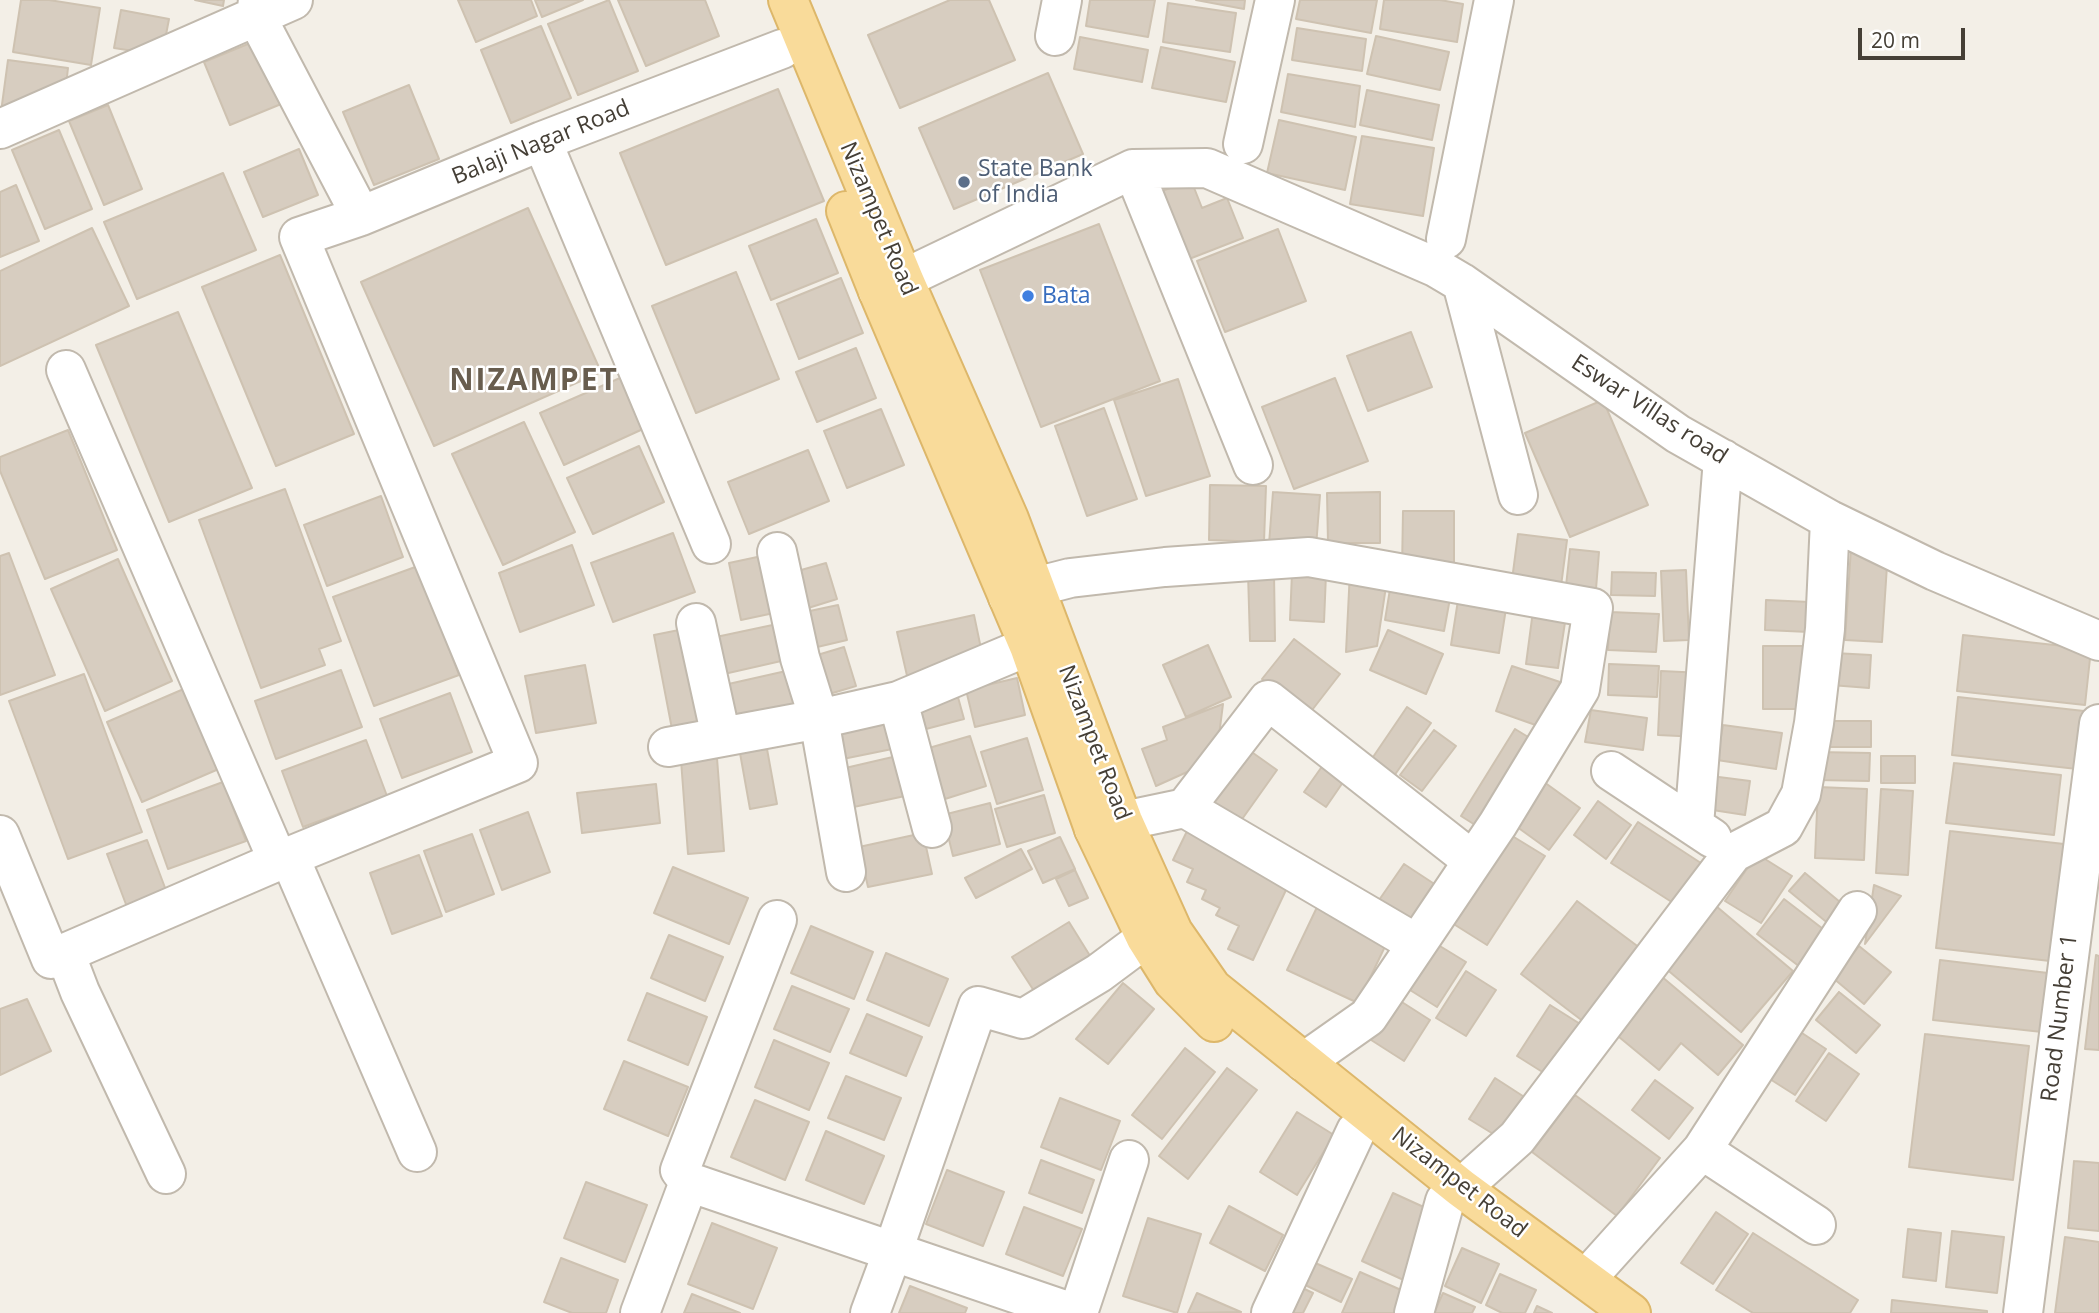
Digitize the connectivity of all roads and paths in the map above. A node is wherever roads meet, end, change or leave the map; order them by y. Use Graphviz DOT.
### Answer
graph roads {
  1 [pos="293,0"];
  2 [pos="762,0"];
  3 [pos="788,0"];
  4 [pos="1275,0"];
  5 [pos="1494,0"];
  6 [pos="257,8"];
  7 [pos="782,49"];
  8 [pos="0,129"];
  9 [pos="542,141"];
  10 [pos="1243,144"];
  11 [pos="1133,169"];
  12 [pos="361,216"];
  13 [pos="1446,239"];
  14 [pos="1462,283"];
  15 [pos="891,286"];
  16 [pos="66,370"];
  17 [pos="1723,459"];
  18 [pos="1253,464"];
  19 [pos="1518,495"];
  20 [pos="1830,520"];
  21 [pos="711,544"];
  22 [pos="777,552"];
  23 [pos="1022,592"];
  24 [pos="696,623"];
  25 [pos="2099,641"];
  26 [pos="1029,646"];
  27 [pos="898,701"];
  28 [pos="819,719"];
  29 [pos="2099,723"];
  30 [pos="720,737"];
  31 [pos="668,747"];
  32 [pos="1611,771"];
  33 [pos="1185,808"];
  34 [pos="1109,825"];
  35 [pos="1694,825"];
  36 [pos="932,828"];
  37 [pos="0,835"];
  38 [pos="1733,853"];
  39 [pos="284,858"];
  40 [pos="1473,861"];
  41 [pos="846,872"];
  42 [pos="1857,911"];
  43 [pos="777,920"];
  44 [pos="1146,938"];
  45 [pos="1417,944"];
  46 [pos="65,953"];
  47 [pos="1304,1062"];
  48 [pos="1356,1131"];
  49 [pos="1702,1150"];
  50 [pos="417,1152"];
  51 [pos="1129,1160"];
  52 [pos="166,1174"];
  53 [pos="689,1182"];
  54 [pos="1453,1194"];
  55 [pos="1815,1225"];
  56 [pos="893,1251"];
  57 [pos="1589,1296"];
  58 [pos="640,1313"];
  59 [pos="870,1313"];
  60 [pos="1075,1313"];
  61 [pos="1271,1313"];
  62 [pos="1414,1313"];
  63 [pos="1631,1313"];
  64 [pos="2023,1313"];
  1 -- 6 [label="street"];
  2 -- 7 [label="main road, Nizampet Road"];
  3 -- 15 [label="main road, Nizampet Road"];
  4 -- 10 [label="street"];
  5 -- 13 [label="street"];
  6 -- 8 [label="street"];
  6 -- 12 [label="street"];
  7 -- 9 [label="street, Balaji Nagar Road"];
  7 -- 15 [label="main road, Nizampet Road"];
  9 -- 12 [label="street, Balaji Nagar Road"];
  9 -- 21 [label="street"];
  11 -- 14 [label="street, Eswar Villas road"];
  11 -- 15 [label="street"];
  11 -- 18 [label="street"];
  12 -- 39 [label="street, Balaji Nagar Road"];
  14 -- 17 [label="street, Eswar Villas road"];
  14 -- 19 [label="street"];
  15 -- 23 [label="main road, Nizampet Road"];
  16 -- 39 [label="street"];
  17 -- 20 [label="street, Eswar Villas road"];
  17 -- 35 [label="street"];
  20 -- 25 [label="street, Eswar Villas road"];
  20 -- 38 [label="street"];
  22 -- 28 [label="street"];
  23 -- 26 [label="main road, Nizampet Road"];
  23 -- 34 [label="main road, Nizampet Road"];
  23 -- 40 [label="street"];
  24 -- 30 [label="street"];
  26 -- 27 [label="street"];
  26 -- 34 [label="main road, Nizampet Road"];
  27 -- 28 [label="street"];
  27 -- 36 [label="street"];
  28 -- 30 [label="street"];
  28 -- 41 [label="street"];
  29 -- 64 [label="street, Road Number 1"];
  30 -- 31 [label="street"];
  32 -- 35 [label="street"];
  33 -- 34 [label="street"];
  33 -- 40 [label="street"];
  33 -- 45 [label="street"];
  34 -- 44 [label="main road, Nizampet Road"];
  34 -- 47 [label="main road, Nizampet Road"];
  35 -- 38 [label="street"];
  37 -- 46 [label="street"];
  38 -- 54 [label="street"];
  39 -- 46 [label="street"];
  39 -- 50 [label="street"];
  40 -- 45 [label="street"];
  42 -- 49 [label="street"];
  43 -- 53 [label="street"];
  44 -- 48 [label="main road, Nizampet Road"];
  44 -- 56 [label="street"];
  45 -- 47 [label="street"];
  46 -- 52 [label="street"];
  47 -- 54 [label="main road, Nizampet Road"];
  48 -- 54 [label="main road, Nizampet Road"];
  48 -- 61 [label="street"];
  49 -- 55 [label="street"];
  49 -- 57 [label="street"];
  51 -- 60 [label="street"];
  53 -- 56 [label="street"];
  53 -- 58 [label="street"];
  54 -- 57 [label="main road, Nizampet Road"];
  54 -- 62 [label="street"];
  56 -- 59 [label="street"];
  56 -- 60 [label="street"];
  57 -- 63 [label="main road, Nizampet Road"];
}
